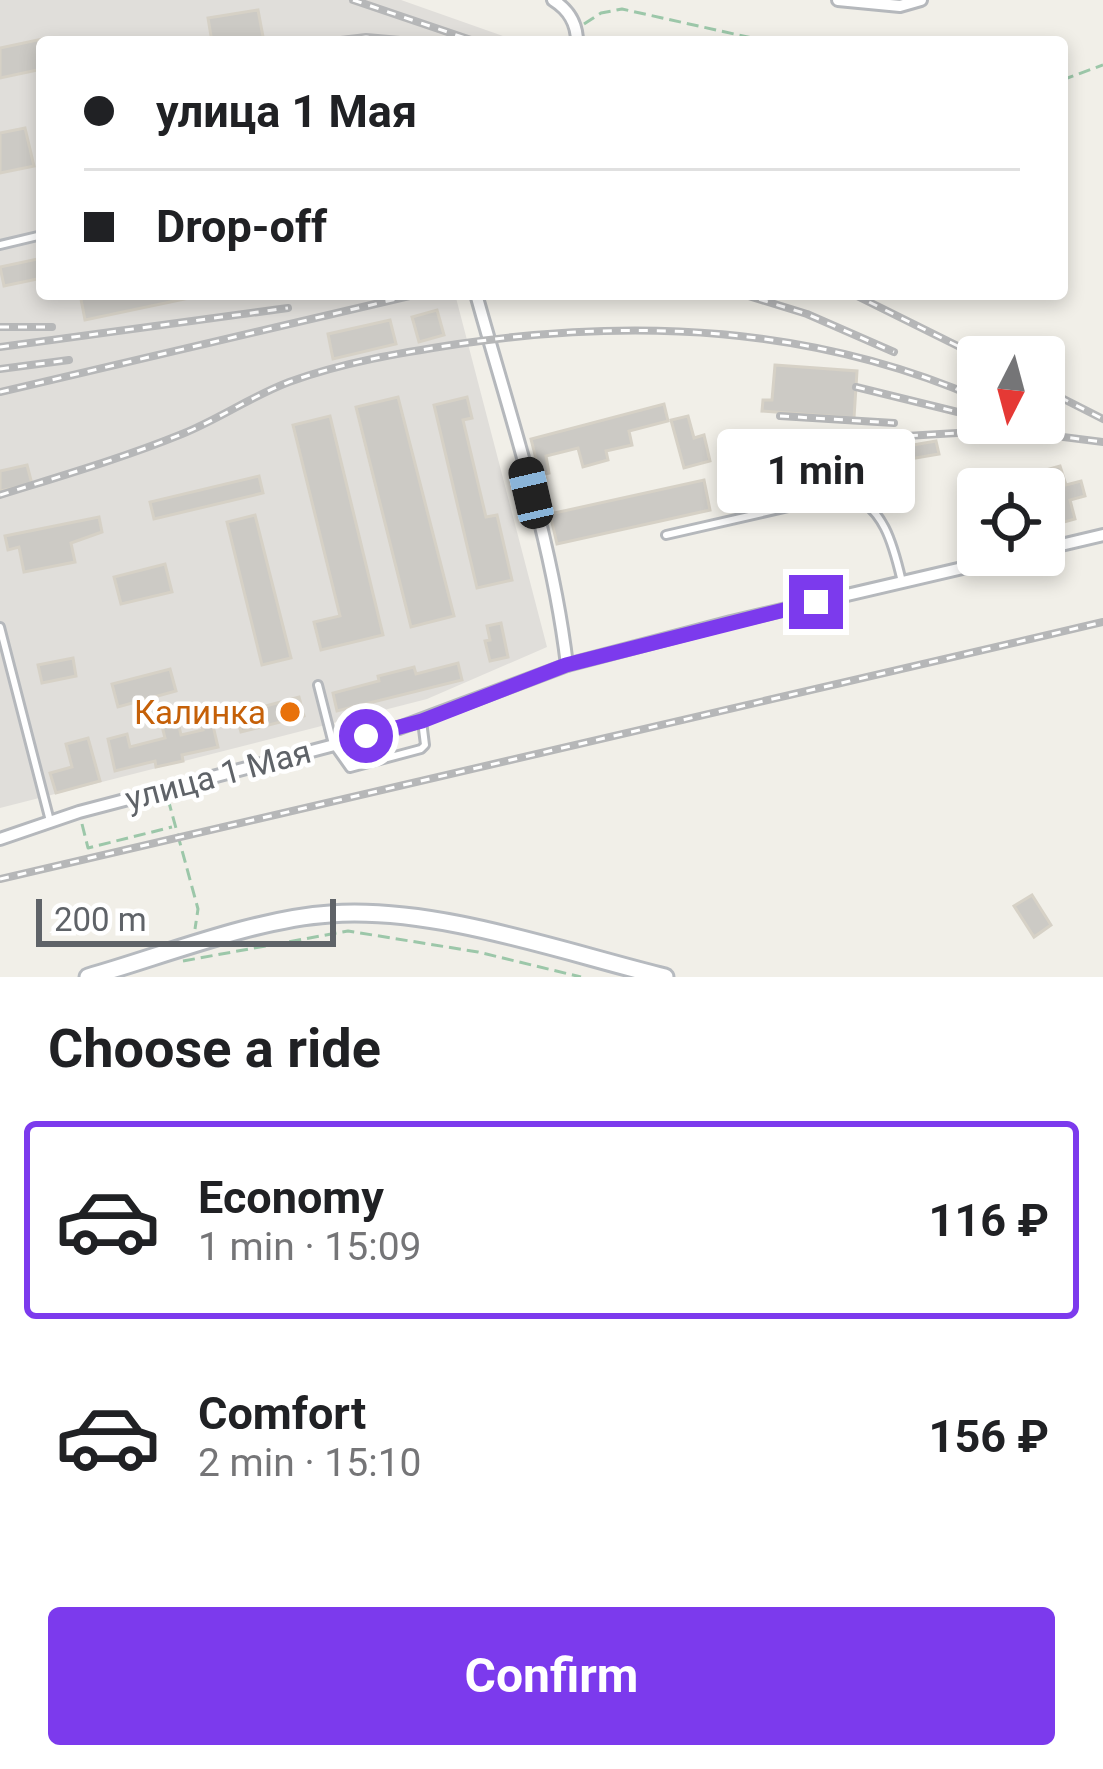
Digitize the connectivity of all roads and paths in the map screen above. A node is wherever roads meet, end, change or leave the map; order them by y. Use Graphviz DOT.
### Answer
graph roads {
  1 [pos="553,0"];
  2 [pos="838,0"];
  3 [pos="921,0"];
  4 [pos="577,28"];
  5 [pos="577,36"];
  6 [pos="744,36"];
  7 [pos="1103,65"];
  8 [pos="1068,78"];
  9 [pos="36,236"];
  10 [pos="0,245"];
  11 [pos="478,300"];
  12 [pos="666,535"];
  13 [pos="1103,535"];
  14 [pos="1065,544"];
  15 [pos="957,569"];
  16 [pos="902,582"];
  17 [pos="0,628"];
  18 [pos="566,665"];
  19 [pos="318,685"];
  20 [pos="422,721"];
  21 [pos="333,745"];
  22 [pos="168,798"];
  23 [pos="50,821"];
  24 [pos="82,822"];
  25 [pos="175,826"];
  26 [pos="0,839"];
  27 [pos="194,936"];
  28 [pos="175,963"];
  29 [pos="132,971"];
  30 [pos="88,977"];
  31 [pos="581,977"];
  32 [pos="665,977"];
  1 -- 4 [label="street"];
  2 -- 3 [label="street"];
  4 -- 5 [label="street"];
  4 -- 6 [label="path"];
  7 -- 8 [label="path"];
  9 -- 10 [label="lane"];
  11 -- 18 [label="street"];
  12 -- 16 [label="lane"];
  13 -- 14 [label="street"];
  15 -- 16 [label="street, улица 1 Мая"];
  16 -- 18 [label="street, улица 1 Мая"];
  17 -- 23 [label="lane"];
  18 -- 20 [label="street, улица 1 Мая"];
  19 -- 21 [label="lane"];
  20 -- 21 [label="street, улица 1 Мая"];
  20 -- 21 [label="lane"];
  21 -- 23 [label="street, улица 1 Мая"];
  22 -- 25 [label="path"];
  23 -- 26 [label="street, улица 1 Мая"];
  24 -- 25 [label="path"];
  25 -- 27 [label="path"];
  28 -- 31 [label="path"];
  29 -- 30 [label="main road"];
  29 -- 32 [label="main road"];
}
